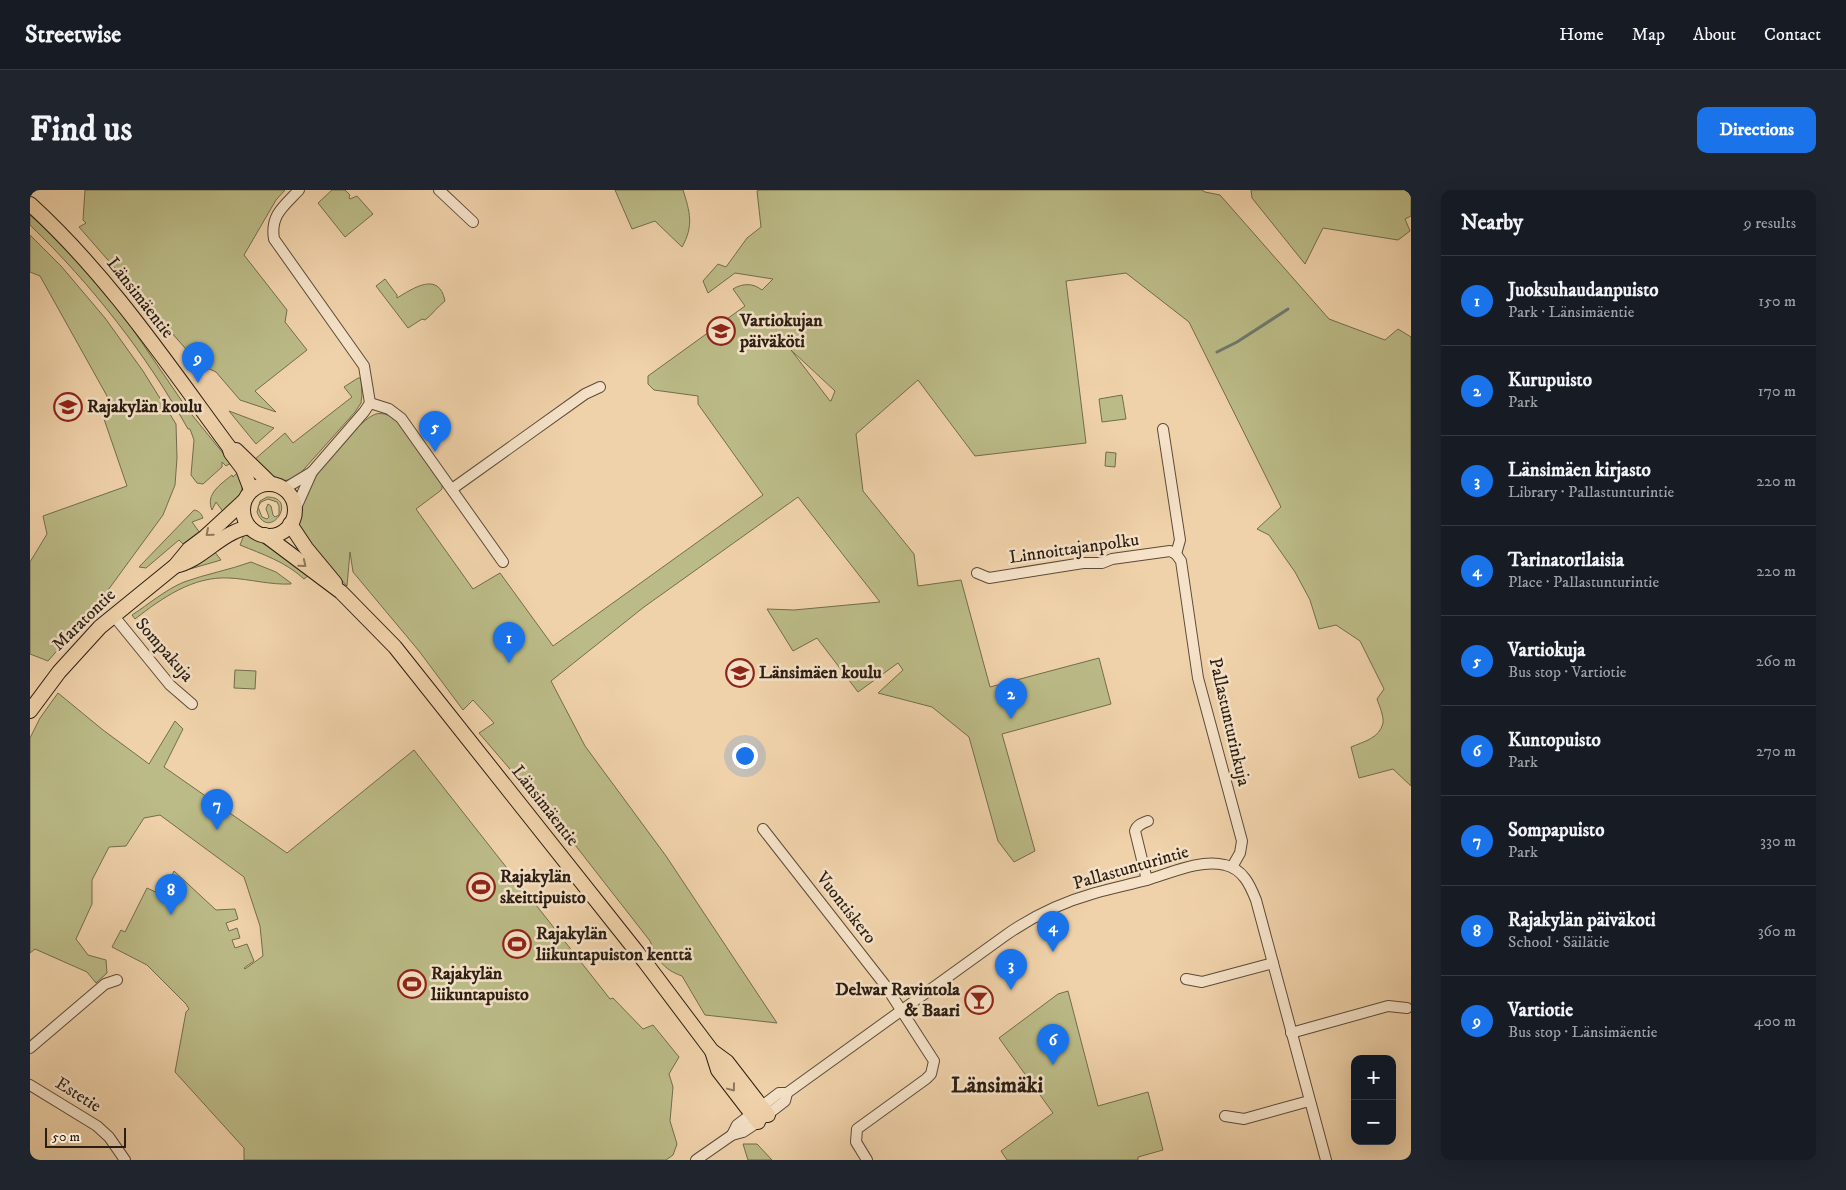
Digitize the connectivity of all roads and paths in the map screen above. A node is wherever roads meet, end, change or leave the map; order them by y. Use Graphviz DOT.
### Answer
graph roads {
  1 [pos="299,190"];
  2 [pos="439,190"];
  3 [pos="30,204"];
  4 [pos="473,222"];
  5 [pos="600,387"];
  6 [pos="370,402"];
  7 [pos="1163,429"];
  8 [pos="229,447"];
  9 [pos="312,472"];
  10 [pos="278,486"];
  11 [pos="452,489"];
  12 [pos="248,496"];
  13 [pos="294,510"];
  14 [pos="290,524"];
  15 [pos="249,527"];
  16 [pos="265,536"];
  17 [pos="1176,554"];
  18 [pos="503,562"];
  19 [pos="174,566"];
  20 [pos="977,573"];
  21 [pos="341,592"];
  22 [pos="113,615"];
  23 [pos="192,704"];
  24 [pos="30,711"];
  25 [pos="1148,821"];
  26 [pos="763,829"];
  27 [pos="1232,867"];
  28 [pos="1148,880"];
  29 [pos="1273,963"];
  30 [pos="1186,979"];
  31 [pos="117,980"];
  32 [pos="1407,1008"];
  33 [pos="902,1009"];
  34 [pos="1291,1033"];
  35 [pos="30,1048"];
  36 [pos="30,1085"];
  37 [pos="1310,1101"];
  38 [pos="759,1114"];
  39 [pos="1225,1116"];
  40 [pos="125,1160"];
  41 [pos="696,1160"];
  42 [pos="867,1160"];
  43 [pos="1326,1160"];
  1 -- 6 [label="street"];
  2 -- 4 [label="street"];
  3 -- 8 [label="main road, Länsimäentie"];
  5 -- 11 [label="street"];
  6 -- 9 [label="street"];
  6 -- 11 [label="street"];
  7 -- 17 [label="street"];
  8 -- 10 [label="main road, Länsimäentie"];
  8 -- 12 [label="main road, Länsimäentie"];
  9 -- 10 [label="street"];
  9 -- 13 [label="street"];
  10 -- 12 [label="main road"];
  10 -- 13 [label="main road"];
  11 -- 18 [label="street"];
  12 -- 15 [label="main road"];
  12 -- 19 [label="main road, Maratontie, one-way"];
  13 -- 14 [label="main road"];
  14 -- 16 [label="main road"];
  14 -- 21 [label="main road, Länsimäentie"];
  15 -- 16 [label="main road"];
  15 -- 19 [label="main road, Maratontie"];
  16 -- 21 [label="main road, Länsimäentie, one-way"];
  17 -- 20 [label="street, Linnoittajanpolku"];
  17 -- 27 [label="street, Pallastunturinkuja"];
  19 -- 22 [label="main road, Maratontie"];
  21 -- 38 [label="main road, Länsimäentie"];
  22 -- 23 [label="street, Sompakuja"];
  22 -- 24 [label="main road, Maratontie"];
  25 -- 28 [label="street"];
  26 -- 33 [label="street, Vuontiskero"];
  27 -- 28 [label="street, Pallastunturintie"];
  27 -- 29 [label="street"];
  28 -- 33 [label="street, Pallastunturintie"];
  29 -- 30 [label="street"];
  29 -- 34 [label="street"];
  31 -- 35 [label="street"];
  32 -- 34 [label="street"];
  33 -- 38 [label="street, Pallastunturintie"];
  33 -- 42 [label="street, Vuontiskero"];
  34 -- 37 [label="street"];
  36 -- 40 [label="street, Estetie"];
  37 -- 39 [label="street"];
  37 -- 43 [label="street"];
  38 -- 41 [label="street, Pallastunturintie"];
}
